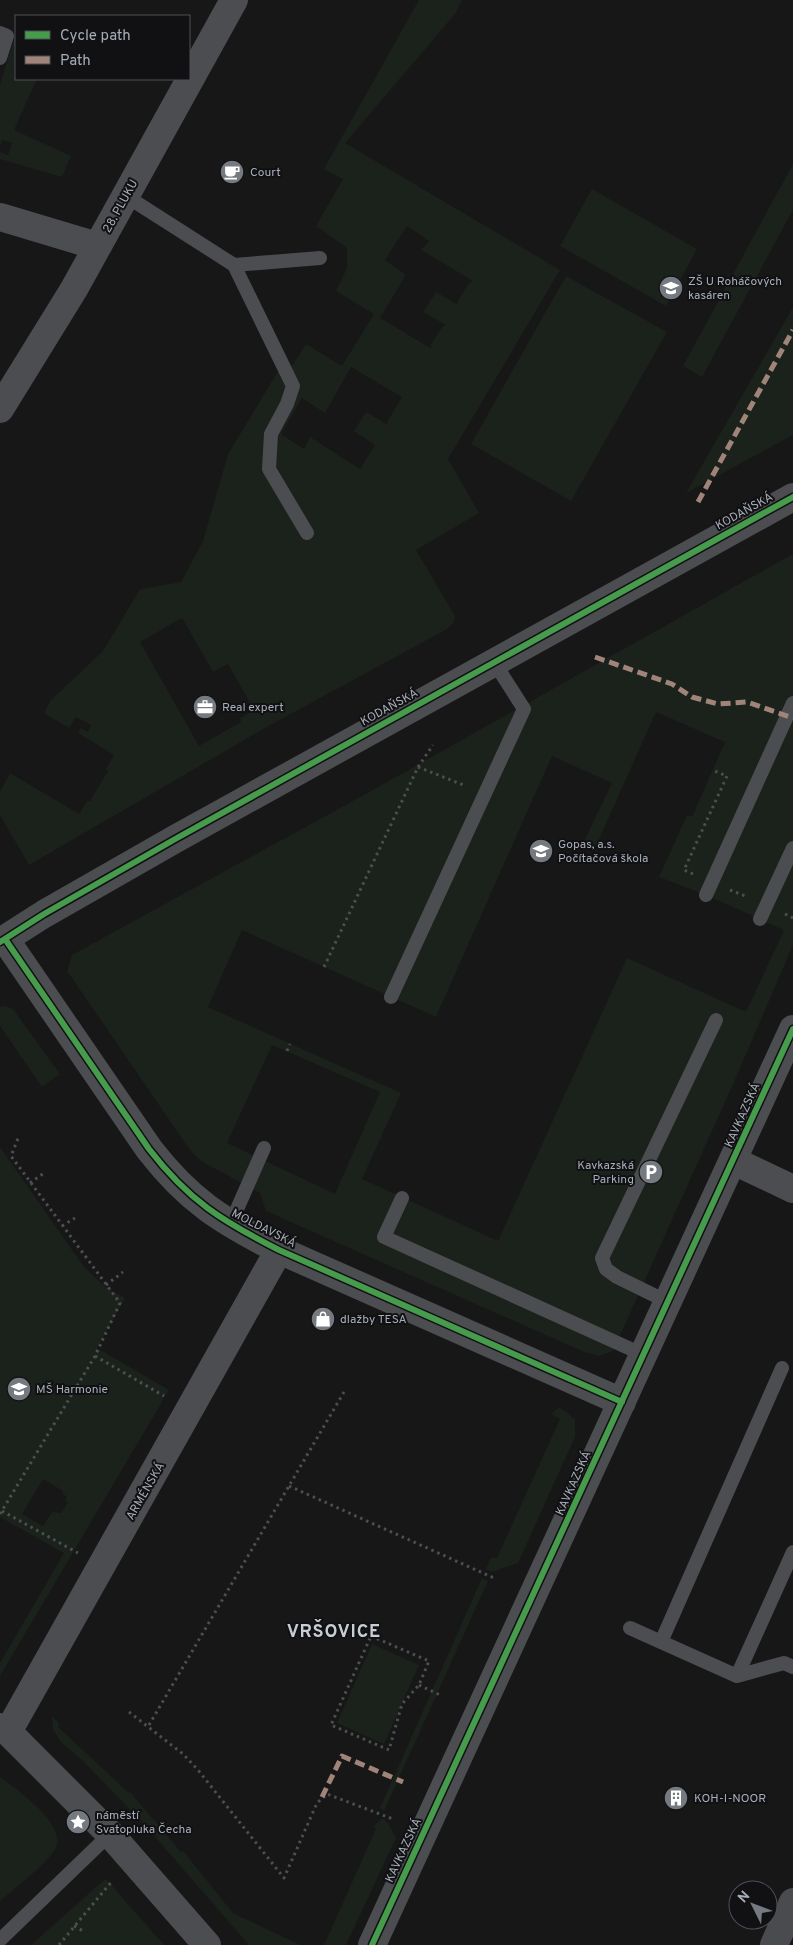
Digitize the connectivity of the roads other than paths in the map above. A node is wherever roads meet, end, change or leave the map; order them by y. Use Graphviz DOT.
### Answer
graph roads {
  1 [pos="234,0"];
  2 [pos="0,33"];
  3 [pos="0,58"];
  4 [pos="190,80"];
  5 [pos="190,80"];
  6 [pos="126,196"];
  7 [pos="0,217"];
  8 [pos="98,246"];
  9 [pos="320,258"];
  10 [pos="234,265"];
  11 [pos="0,409"];
  12 [pos="793,497"];
  13 [pos="307,533"];
  14 [pos="494,662"];
  15 [pos="793,703"];
  16 [pos="793,848"];
  17 [pos="706,895"];
  18 [pos="760,919"];
  19 [pos="2,941"];
  20 [pos="391,997"];
  21 [pos="716,1020"];
  22 [pos="793,1029"];
  23 [pos="264,1148"];
  24 [pos="734,1161"];
  25 [pos="793,1189"];
  26 [pos="402,1198"];
  27 [pos="230,1225"];
  28 [pos="280,1250"];
  29 [pos="668,1302"];
  30 [pos="644,1355"];
  31 [pos="782,1368"];
  32 [pos="622,1402"];
  33 [pos="793,1552"];
  34 [pos="630,1628"];
  35 [pos="661,1642"];
  36 [pos="793,1667"];
  37 [pos="737,1676"];
  38 [pos="4,1729"];
  39 [pos="110,1834"];
  40 [pos="793,1902"];
  41 [pos="0,1940"];
  42 [pos="207,1945"];
  43 [pos="372,1945"];
  44 [pos="774,1945"];
  1 -- 5 [label="street, 28. PLUKU"];
  2 -- 3 [label="lane"];
  4 -- 6 [label="street, 28. PLUKU"];
  6 -- 8 [label="street, 28. PLUKU"];
  6 -- 10 [label="lane"];
  7 -- 8 [label="street"];
  8 -- 11 [label="street, 28. PLUKU"];
  9 -- 10 [label="lane"];
  10 -- 13 [label="lane"];
  12 -- 14 [label="street, KODAŇSKÁ"];
  14 -- 19 [label="street, KODAŇSKÁ"];
  14 -- 20 [label="lane"];
  15 -- 17 [label="lane"];
  16 -- 18 [label="lane"];
  19 -- 27 [label="street, MOLDAVSKÁ"];
  21 -- 29 [label="lane"];
  22 -- 24 [label="street, KAVKAZSKÁ"];
  23 -- 27 [label="lane"];
  24 -- 25 [label="street"];
  24 -- 29 [label="street, KAVKAZSKÁ"];
  26 -- 30 [label="lane"];
  27 -- 28 [label="street, MOLDAVSKÁ"];
  28 -- 32 [label="street, MOLDAVSKÁ"];
  28 -- 38 [label="street, ARMÉNSKÁ"];
  29 -- 30 [label="street, KAVKAZSKÁ"];
  30 -- 32 [label="street, KAVKAZSKÁ"];
  31 -- 35 [label="lane"];
  32 -- 43 [label="street, KAVKAZSKÁ"];
  33 -- 37 [label="lane"];
  34 -- 35 [label="lane"];
  35 -- 37 [label="lane"];
  36 -- 37 [label="lane"];
  38 -- 39 [label="street"];
  39 -- 41 [label="lane"];
  39 -- 42 [label="street"];
  40 -- 44 [label="main road"];
}
